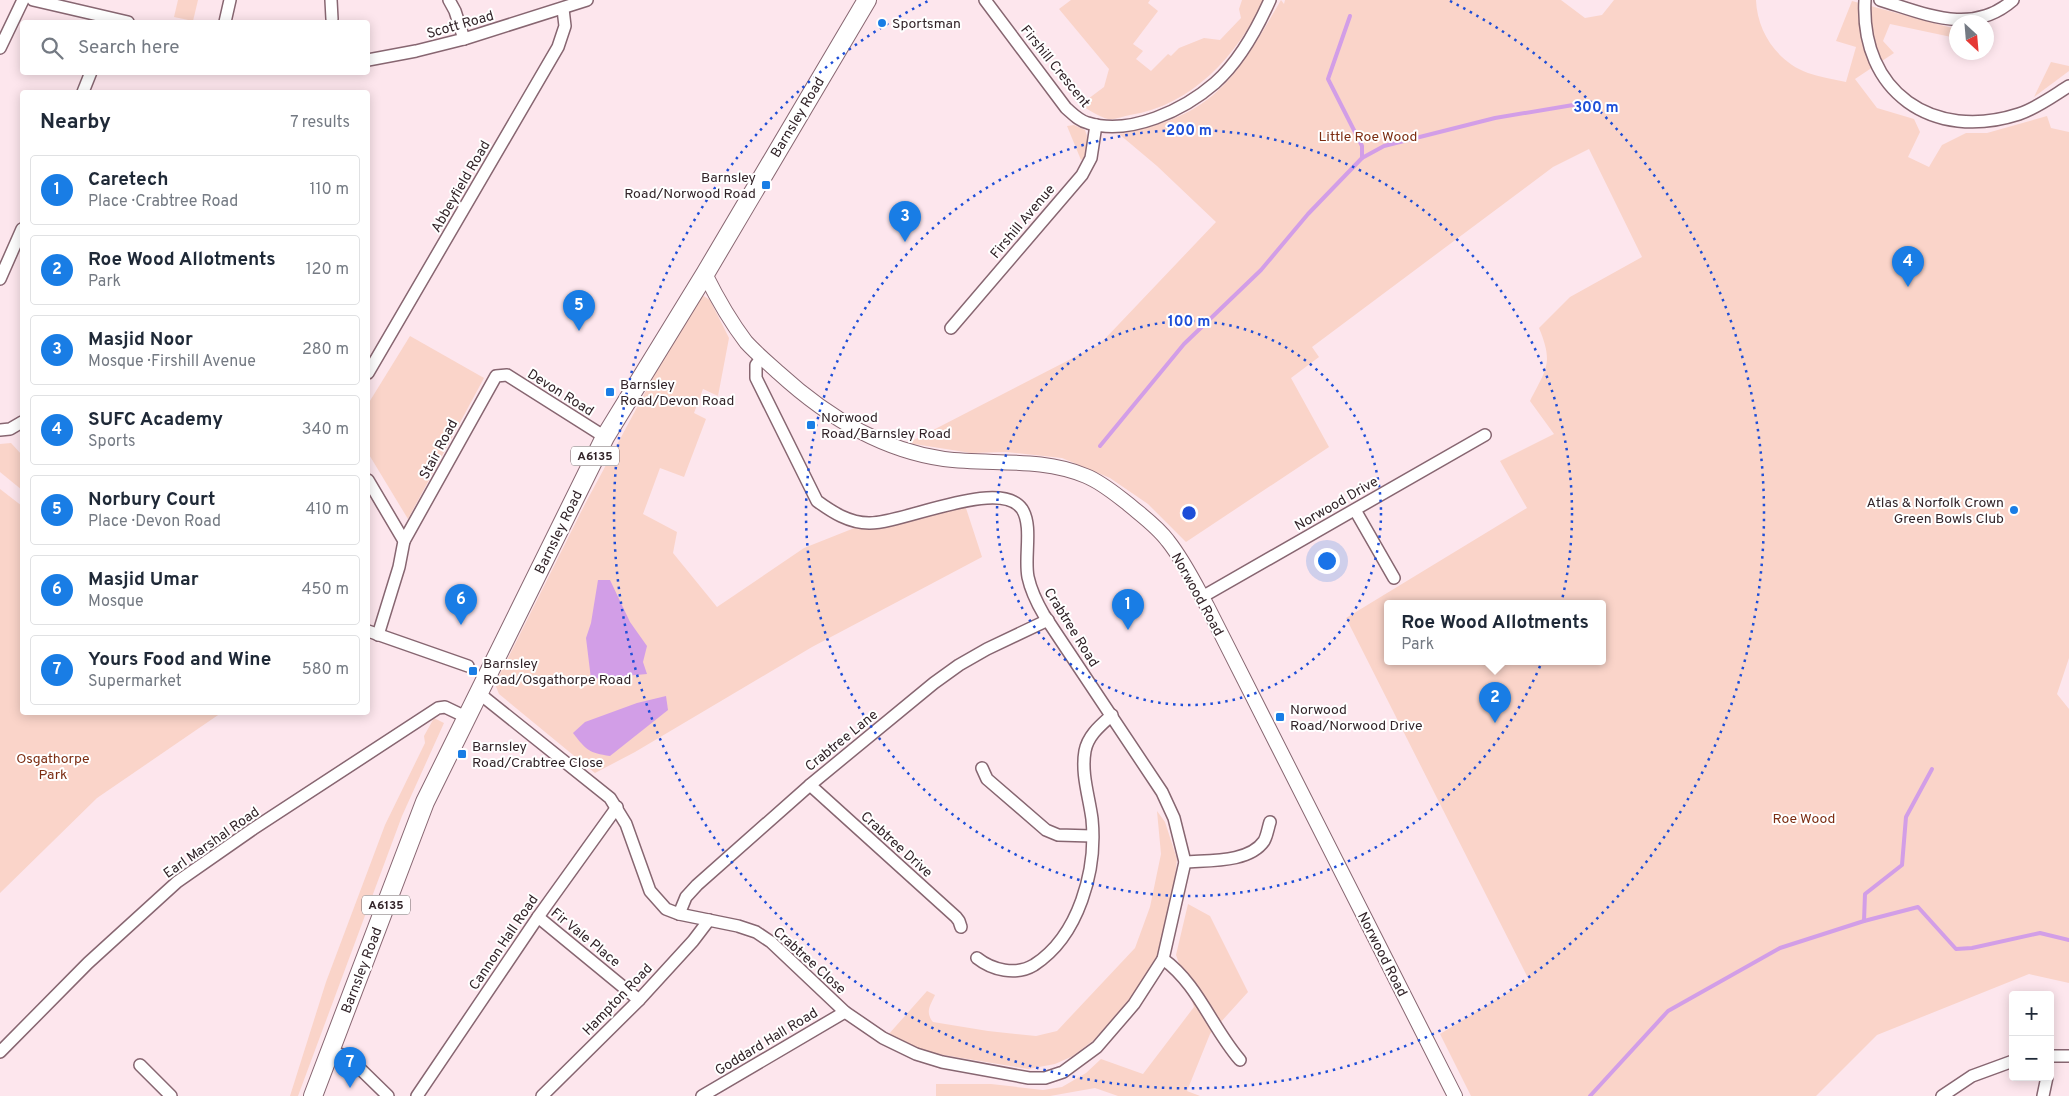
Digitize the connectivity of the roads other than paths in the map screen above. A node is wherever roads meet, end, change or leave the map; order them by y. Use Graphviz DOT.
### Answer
graph roads {
  1 [pos="23,0"];
  2 [pos="34,0"];
  3 [pos="230,0"];
  4 [pos="331,0"];
  5 [pos="449,0"];
  6 [pos="586,0"];
  7 [pos="866,0"];
  8 [pos="985,0"];
  9 [pos="1270,0"];
  10 [pos="1865,0"];
  11 [pos="1880,0"];
  12 [pos="2013,0"];
  13 [pos="563,9"];
  14 [pos="332,19"];
  15 [pos="109,20"];
  16 [pos="225,20"];
  17 [pos="464,39"];
  18 [pos="0,48"];
  19 [pos="370,60"];
  20 [pos="90,75"];
  21 [pos="2069,86"];
  22 [pos="84,90"];
  23 [pos="1096,125"];
  24 [pos="20,234"];
  25 [pos="705,274"];
  26 [pos="0,279"];
  27 [pos="951,328"];
  28 [pos="762,357"];
  29 [pos="370,370"];
  30 [pos="501,374"];
  31 [pos="20,423"];
  32 [pos="0,430"];
  33 [pos="1485,435"];
  34 [pos="605,437"];
  35 [pos="370,483"];
  36 [pos="1355,510"];
  37 [pos="404,541"];
  38 [pos="1394,578"];
  39 [pos="1202,597"];
  40 [pos="1048,620"];
  41 [pos="373,633"];
  42 [pos="468,666"];
  43 [pos="480,694"];
  44 [pos="1112,715"];
  45 [pos="468,718"];
  46 [pos="982,768"];
  47 [pos="810,785"];
  48 [pos="617,807"];
  49 [pos="1270,822"];
  50 [pos="1092,836"];
  51 [pos="1185,862"];
  52 [pos="679,914"];
  53 [pos="538,917"];
  54 [pos="709,920"];
  55 [pos="961,927"];
  56 [pos="977,958"];
  57 [pos="1163,959"];
  58 [pos="639,1000"];
  59 [pos="845,1012"];
  60 [pos="330,1051"];
  61 [pos="0,1052"];
  62 [pos="2069,1056"];
  63 [pos="2054,1058"];
  64 [pos="1240,1060"];
  65 [pos="2009,1062"];
  66 [pos="140,1065"];
  67 [pos="1063,1072"];
  68 [pos="2046,1081"];
  69 [pos="171,1096"];
  70 [pos="312,1096"];
  71 [pos="388,1096"];
  72 [pos="417,1096"];
  73 [pos="542,1096"];
  74 [pos="702,1096"];
  75 [pos="1455,1096"];
  76 [pos="1942,1096"];
  77 [pos="2043,1096"];
  1 -- 18 [label="street"];
  2 -- 15 [label="street"];
  3 -- 16 [label="street"];
  4 -- 14 [label="street"];
  5 -- 17 [label="street"];
  6 -- 13 [label="street, Scott Road"];
  7 -- 25 [label="main road, Barnsley Road / A6135"];
  8 -- 23 [label="street, Firshill Crescent"];
  9 -- 23 [label="street, Firshill Crescent"];
  10 -- 21 [label="street"];
  11 -- 12 [label="street"];
  13 -- 17 [label="street, Scott Road"];
  13 -- 29 [label="street, Abbeyfield Road"];
  17 -- 19 [label="street, Scott Road"];
  20 -- 22 [label="street"];
  23 -- 27 [label="street, Firshill Avenue"];
  24 -- 26 [label="street"];
  25 -- 28 [label="street, Norwood Road"];
  25 -- 34 [label="main road, Barnsley Road / A6135"];
  28 -- 39 [label="street, Norwood Road"];
  28 -- 40 [label="street, Crabtree Road"];
  30 -- 34 [label="street, Devon Road"];
  30 -- 37 [label="street, Stair Road"];
  31 -- 32 [label="street"];
  33 -- 36 [label="street, Norwood Drive"];
  34 -- 43 [label="main road, Barnsley Road / A6135"];
  35 -- 37 [label="street"];
  36 -- 38 [label="street"];
  36 -- 39 [label="street, Norwood Drive"];
  37 -- 41 [label="street, Stair Road"];
  39 -- 75 [label="street, Norwood Road"];
  40 -- 44 [label="street, Crabtree Road"];
  40 -- 47 [label="street, Crabtree Lane"];
  41 -- 42 [label="street"];
  43 -- 45 [label="main road, Barnsley Road / A6135"];
  43 -- 48 [label="street, Crabtree Close"];
  44 -- 50 [label="street"];
  44 -- 51 [label="street, Crabtree Road"];
  45 -- 60 [label="main road, Barnsley Road / A6135"];
  45 -- 61 [label="street, Earl Marshal Road"];
  46 -- 50 [label="street"];
  47 -- 52 [label="street, Crabtree Lane"];
  47 -- 55 [label="street, Crabtree Drive"];
  48 -- 52 [label="street, Crabtree Close"];
  48 -- 53 [label="street, Cannon Hall Road"];
  49 -- 51 [label="street"];
  50 -- 56 [label="street"];
  51 -- 57 [label="street, Crabtree Road"];
  52 -- 54 [label="street, Crabtree Close"];
  53 -- 58 [label="street, Fir Vale Place"];
  53 -- 72 [label="street, Cannon Hall Road"];
  54 -- 58 [label="street, Hampton Road"];
  54 -- 59 [label="street, Crabtree Close"];
  57 -- 64 [label="street"];
  57 -- 67 [label="street, Crabtree Road"];
  58 -- 73 [label="street, Hampton Road"];
  59 -- 67 [label="street, Crabtree Close"];
  59 -- 74 [label="street, Goddard Hall Road"];
  60 -- 70 [label="main road, Barnsley Road / A6135"];
  60 -- 71 [label="street"];
  62 -- 63 [label="street"];
  65 -- 76 [label="street"];
  66 -- 69 [label="street"];
  68 -- 77 [label="street"];
}
